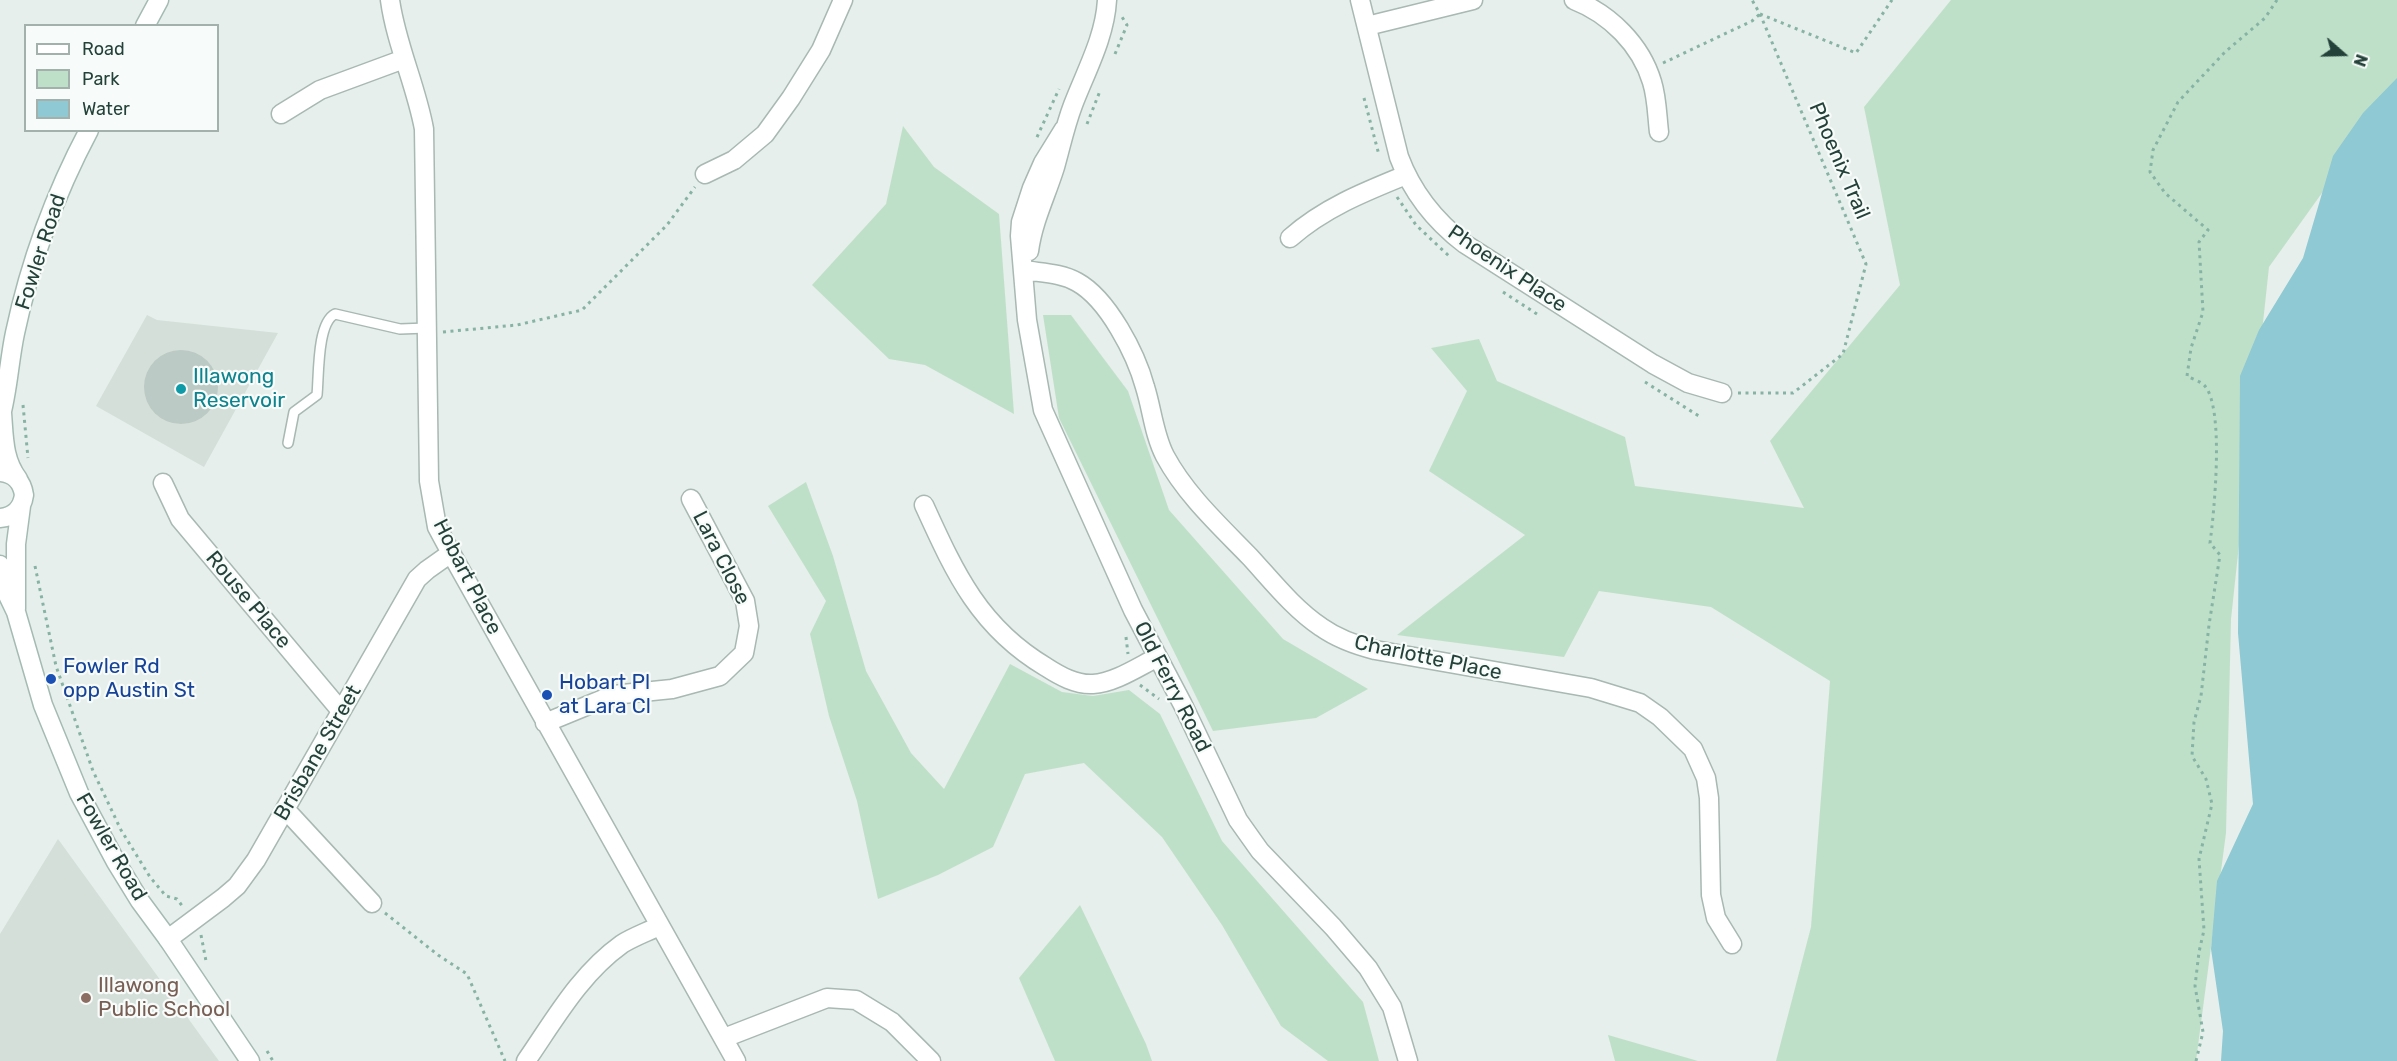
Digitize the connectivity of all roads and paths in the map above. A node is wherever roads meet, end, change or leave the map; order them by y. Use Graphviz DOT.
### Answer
graph roads {
  1 [pos="159,0"];
  2 [pos="390,0"];
  3 [pos="843,0"];
  4 [pos="1107,0"];
  5 [pos="1360,0"];
  6 [pos="1473,0"];
  7 [pos="1574,0"];
  8 [pos="1752,0"];
  9 [pos="1893,0"];
  10 [pos="2277,0"];
  11 [pos="1760,14"];
  12 [pos="146,24"];
  13 [pos="1367,26"];
  14 [pos="404,59"];
  15 [pos="1648,70"];
  16 [pos="1060,86"];
  17 [pos="281,114"];
  18 [pos="88,132"];
  19 [pos="1659,132"];
  20 [pos="1036,139"];
  21 [pos="705,174"];
  22 [pos="1406,175"];
  23 [pos="1290,238"];
  24 [pos="1024,270"];
  25 [pos="427,330"];
  26 [pos="1722,393"];
  27 [pos="23,395"];
  28 [pos="1,416"];
  29 [pos="288,443"];
  30 [pos="28,459"];
  31 [pos="0,472"];
  32 [pos="18,479"];
  33 [pos="163,483"];
  34 [pos="691,499"];
  35 [pos="924,505"];
  36 [pos="21,506"];
  37 [pos="0,518"];
  38 [pos="450,554"];
  39 [pos="34,560"];
  40 [pos="0,565"];
  41 [pos="16,612"];
  42 [pos="1125,629"];
  43 [pos="1156,658"];
  44 [pos="1132,670"];
  45 [pos="1162,701"];
  46 [pos="341,711"];
  47 [pos="545,723"];
  48 [pos="286,810"];
  49 [pos="372,903"];
  50 [pos="192,921"];
  51 [pos="659,926"];
  52 [pos="168,939"];
  53 [pos="1732,944"];
  54 [pos="211,969"];
  55 [pos="723,1038"];
  56 [pos="261,1042"];
  57 [pos="250,1061"];
  58 [pos="273,1061"];
  59 [pos="505,1061"];
  60 [pos="526,1061"];
  61 [pos="736,1061"];
  62 [pos="931,1061"];
  63 [pos="1408,1061"];
  64 [pos="2196,1061"];
  1 -- 12 [label="street"];
  2 -- 14 [label="street, Hobart Place"];
  3 -- 21 [label="street"];
  4 -- 24 [label="street, Old Ferry Road"];
  5 -- 13 [label="street, Phoenix Place"];
  6 -- 13 [label="street"];
  7 -- 15 [label="street"];
  8 -- 11 [label="path, Phoenix Trail"];
  9 -- 11 [label="path"];
  10 -- 64 [label="path"];
  11 -- 15 [label="path"];
  11 -- 26 [label="path, Phoenix Trail"];
  13 -- 22 [label="street, Phoenix Place"];
  14 -- 17 [label="street"];
  14 -- 25 [label="street, Hobart Place"];
  15 -- 19 [label="street"];
  16 -- 20 [label="path"];
  18 -- 28 [label="street, Fowler Road"];
  21 -- 25 [label="path"];
  22 -- 23 [label="street"];
  22 -- 26 [label="street, Phoenix Place"];
  24 -- 43 [label="street, Old Ferry Road"];
  24 -- 53 [label="street, Charlotte Place"];
  25 -- 29 [label="lane"];
  25 -- 38 [label="street, Hobart Place"];
  27 -- 30 [label="path"];
  28 -- 32 [label="street, Fowler Road"];
  31 -- 32 [label="street"];
  32 -- 36 [label="street, Fowler Road"];
  33 -- 46 [label="street, Rouse Place"];
  34 -- 47 [label="street, Lara Close"];
  35 -- 44 [label="street"];
  36 -- 37 [label="street"];
  36 -- 41 [label="street, Fowler Road"];
  38 -- 46 [label="street, Brisbane Street"];
  38 -- 47 [label="street, Hobart Place"];
  39 -- 50 [label="path"];
  40 -- 41 [label="street, Fowler Road"];
  41 -- 52 [label="street, Fowler Road"];
  42 -- 44 [label="path"];
  43 -- 44 [label="street"];
  43 -- 63 [label="street, Old Ferry Road"];
  44 -- 45 [label="path"];
  46 -- 48 [label="street, Brisbane Street"];
  47 -- 51 [label="street, Hobart Place"];
  48 -- 49 [label="street"];
  48 -- 50 [label="street, Brisbane Street"];
  49 -- 59 [label="path"];
  50 -- 52 [label="street, Brisbane Street"];
  50 -- 54 [label="path"];
  51 -- 55 [label="street, Hobart Place"];
  51 -- 60 [label="street"];
  52 -- 57 [label="street, Fowler Road"];
  55 -- 61 [label="street, Hobart Place"];
  55 -- 62 [label="street"];
  56 -- 58 [label="path"];
}
